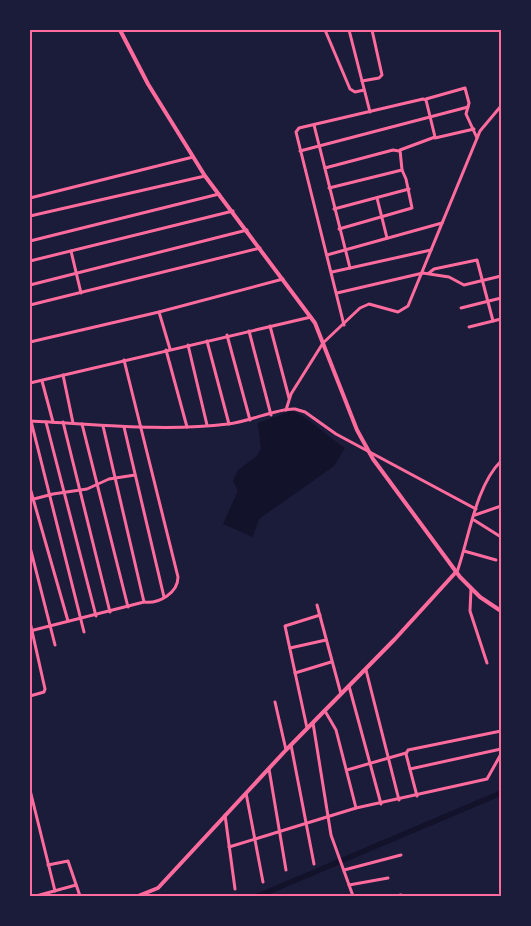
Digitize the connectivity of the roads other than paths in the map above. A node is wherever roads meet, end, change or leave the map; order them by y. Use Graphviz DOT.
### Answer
graph roads {
  1 [pos="120,30"];
  2 [pos="325,30"];
  3 [pos="350,30"];
  4 [pos="372,30"];
  5 [pos="362,81"];
  6 [pos="364,90"];
  7 [pos="426,99"];
  8 [pos="501,106"];
  9 [pos="468,107"];
  10 [pos="370,112"];
  11 [pos="431,118"];
  12 [pos="314,125"];
  13 [pos="474,129"];
  14 [pos="435,138"];
  15 [pos="477,139"];
  16 [pos="319,146"];
  17 [pos="300,151"];
  18 [pos="399,151"];
  19 [pos="193,157"];
  20 [pos="324,168"];
  21 [pos="402,170"];
  22 [pos="205,176"];
  23 [pos="329,188"];
  24 [pos="409,189"];
  25 [pos="219,194"];
  26 [pos="30,198"];
  27 [pos="377,198"];
  28 [pos="334,209"];
  29 [pos="233,211"];
  30 [pos="30,216"];
  31 [pos="382,218"];
  32 [pos="442,223"];
  33 [pos="340,229"];
  34 [pos="247,230"];
  35 [pos="387,238"];
  36 [pos="30,241"];
  37 [pos="261,248"];
  38 [pos="345,250"];
  39 [pos="431,250"];
  40 [pos="71,251"];
  41 [pos="327,255"];
  42 [pos="30,261"];
  43 [pos="350,268"];
  44 [pos="76,272"];
  45 [pos="332,272"];
  46 [pos="420,274"];
  47 [pos="428,274"];
  48 [pos="501,276"];
  49 [pos="284,279"];
  50 [pos="482,280"];
  51 [pos="30,285"];
  52 [pos="80,292"];
  53 [pos="337,293"];
  54 [pos="501,298"];
  55 [pos="488,302"];
  56 [pos="30,305"];
  57 [pos="460,308"];
  58 [pos="160,312"];
  59 [pos="311,316"];
  60 [pos="501,319"];
  61 [pos="493,322"];
  62 [pos="344,325"];
  63 [pos="270,326"];
  64 [pos="469,327"];
  65 [pos="250,331"];
  66 [pos="227,336"];
  67 [pos="207,341"];
  68 [pos="30,342"];
  69 [pos="323,343"];
  70 [pos="188,345"];
  71 [pos="168,350"];
  72 [pos="124,360"];
  73 [pos="63,375"];
  74 [pos="42,380"];
  75 [pos="30,383"];
  76 [pos="289,398"];
  77 [pos="286,410"];
  78 [pos="271,414"];
  79 [pos="250,420"];
  80 [pos="31,421"];
  81 [pos="46,422"];
  82 [pos="53,422"];
  83 [pos="63,422"];
  84 [pos="73,423"];
  85 [pos="82,424"];
  86 [pos="229,424"];
  87 [pos="207,425"];
  88 [pos="103,426"];
  89 [pos="186,426"];
  90 [pos="124,427"];
  91 [pos="142,427"];
  92 [pos="367,450"];
  93 [pos="500,463"];
  94 [pos="135,475"];
  95 [pos="115,478"];
  96 [pos="97,485"];
  97 [pos="30,488"];
  98 [pos="80,490"];
  99 [pos="64,492"];
  100 [pos="50,494"];
  101 [pos="31,500"];
  102 [pos="501,506"];
  103 [pos="476,509"];
  104 [pos="474,518"];
  105 [pos="501,537"];
  106 [pos="30,547"];
  107 [pos="464,551"];
  108 [pos="31,554"];
  109 [pos="496,560"];
  110 [pos="456,572"];
  111 [pos="471,589"];
  112 [pos="164,597"];
  113 [pos="144,602"];
  114 [pos="317,605"];
  115 [pos="128,607"];
  116 [pos="501,610"];
  117 [pos="110,612"];
  118 [pos="320,615"];
  119 [pos="96,616"];
  120 [pos="80,618"];
  121 [pos="68,621"];
  122 [pos="30,622"];
  123 [pos="50,625"];
  124 [pos="31,630"];
  125 [pos="84,632"];
  126 [pos="326,640"];
  127 [pos="56,645"];
  128 [pos="290,648"];
  129 [pos="331,662"];
  130 [pos="487,663"];
  131 [pos="366,670"];
  132 [pos="295,673"];
  133 [pos="349,686"];
  134 [pos="341,694"];
  135 [pos="30,696"];
  136 [pos="275,702"];
  137 [pos="325,711"];
  138 [pos="313,723"];
  139 [pos="307,728"];
  140 [pos="501,731"];
  141 [pos="291,745"];
  142 [pos="501,749"];
  143 [pos="286,750"];
  144 [pos="406,753"];
  145 [pos="501,754"];
  146 [pos="389,759"];
  147 [pos="370,764"];
  148 [pos="269,769"];
  149 [pos="410,769"];
  150 [pos="347,770"];
  151 [pos="30,790"];
  152 [pos="246,793"];
  153 [pos="417,796"];
  154 [pos="398,800"];
  155 [pos="381,804"];
  156 [pos="356,808"];
  157 [pos="225,815"];
  158 [pos="330,817"];
  159 [pos="307,825"];
  160 [pos="280,833"];
  161 [pos="256,840"];
  162 [pos="229,847"];
  163 [pos="401,855"];
  164 [pos="314,864"];
  165 [pos="48,865"];
  166 [pos="286,870"];
  167 [pos="344,870"];
  168 [pos="388,878"];
  169 [pos="263,882"];
  170 [pos="76,885"];
  171 [pos="349,885"];
  172 [pos="235,889"];
  173 [pos="54,891"];
  174 [pos="147,895"];
  175 [pos="401,895"];
  176 [pos="36,896"];
  177 [pos="80,896"];
  178 [pos="138,896"];
  179 [pos="353,896"];
  180 [pos="396,896"];
  1 -- 19 [label="street"];
  2 -- 6 [label="street"];
  3 -- 5 [label="street"];
  4 -- 5 [label="street"];
  5 -- 6 [label="street"];
  6 -- 10 [label="street"];
  7 -- 9 [label="street"];
  7 -- 10 [label="street"];
  7 -- 11 [label="street"];
  8 -- 15 [label="street"];
  9 -- 11 [label="street"];
  9 -- 13 [label="street"];
  10 -- 12 [label="street"];
  11 -- 14 [label="street"];
  11 -- 16 [label="street"];
  12 -- 16 [label="street"];
  12 -- 17 [label="street"];
  13 -- 14 [label="street"];
  13 -- 15 [label="street"];
  14 -- 18 [label="street"];
  15 -- 32 [label="street"];
  16 -- 17 [label="street"];
  16 -- 20 [label="street"];
  17 -- 41 [label="street"];
  18 -- 20 [label="street"];
  18 -- 21 [label="street"];
  19 -- 22 [label="street"];
  19 -- 26 [label="street"];
  20 -- 23 [label="street"];
  21 -- 23 [label="street"];
  21 -- 24 [label="street"];
  22 -- 25 [label="street"];
  22 -- 30 [label="street"];
  23 -- 28 [label="street"];
  24 -- 27 [label="street"];
  24 -- 31 [label="street"];
  25 -- 29 [label="street"];
  25 -- 36 [label="street"];
  27 -- 28 [label="street"];
  27 -- 31 [label="street"];
  28 -- 33 [label="street"];
  29 -- 34 [label="street"];
  29 -- 40 [label="street"];
  31 -- 33 [label="street"];
  31 -- 35 [label="street"];
  32 -- 35 [label="street"];
  32 -- 39 [label="street"];
  33 -- 38 [label="street"];
  34 -- 37 [label="street"];
  34 -- 44 [label="street"];
  35 -- 38 [label="street"];
  37 -- 49 [label="street"];
  37 -- 52 [label="street"];
  38 -- 41 [label="street"];
  38 -- 43 [label="street"];
  39 -- 43 [label="street"];
  39 -- 46 [label="street"];
  40 -- 42 [label="street"];
  40 -- 44 [label="street"];
  41 -- 45 [label="street"];
  43 -- 45 [label="street"];
  44 -- 51 [label="street"];
  44 -- 52 [label="street"];
  45 -- 53 [label="street"];
  46 -- 47 [label="street"];
  46 -- 53 [label="street"];
  46 -- 62 [label="street"];
  47 -- 50 [label="street"];
  47 -- 50 [label="street"];
  48 -- 50 [label="street"];
  49 -- 58 [label="street"];
  49 -- 59 [label="street"];
  50 -- 55 [label="street"];
  52 -- 56 [label="street"];
  53 -- 62 [label="street"];
  54 -- 55 [label="street"];
  55 -- 57 [label="street"];
  55 -- 61 [label="street"];
  58 -- 68 [label="street"];
  58 -- 71 [label="street"];
  59 -- 63 [label="street"];
  59 -- 69 [label="street"];
  60 -- 61 [label="street"];
  61 -- 64 [label="street"];
  62 -- 69 [label="street"];
  63 -- 65 [label="street"];
  63 -- 76 [label="street"];
  65 -- 66 [label="street"];
  65 -- 78 [label="street"];
  66 -- 67 [label="street"];
  66 -- 79 [label="street"];
  67 -- 70 [label="street"];
  67 -- 86 [label="street"];
  69 -- 76 [label="street"];
  69 -- 92 [label="street"];
  70 -- 71 [label="street"];
  70 -- 87 [label="street"];
  71 -- 72 [label="street"];
  71 -- 89 [label="street"];
  72 -- 73 [label="street"];
  72 -- 91 [label="street"];
  73 -- 74 [label="street"];
  73 -- 84 [label="street"];
  74 -- 75 [label="street"];
  74 -- 82 [label="street"];
  76 -- 77 [label="street"];
  77 -- 78 [label="street"];
  77 -- 92 [label="street"];
  78 -- 79 [label="street"];
  79 -- 86 [label="street"];
  80 -- 81 [label="street"];
  80 -- 100 [label="street"];
  81 -- 82 [label="street"];
  81 -- 99 [label="street"];
  82 -- 83 [label="street"];
  83 -- 84 [label="street"];
  83 -- 98 [label="street"];
  84 -- 85 [label="street"];
  85 -- 88 [label="street"];
  85 -- 96 [label="street"];
  86 -- 87 [label="street"];
  87 -- 89 [label="street"];
  88 -- 90 [label="street"];
  88 -- 95 [label="street"];
  89 -- 91 [label="street"];
  90 -- 91 [label="street"];
  90 -- 94 [label="street"];
  91 -- 112 [label="street"];
  92 -- 103 [label="street"];
  92 -- 110 [label="street"];
  93 -- 103 [label="street"];
  94 -- 95 [label="street"];
  94 -- 112 [label="street"];
  95 -- 96 [label="street"];
  95 -- 113 [label="street"];
  96 -- 98 [label="street"];
  96 -- 115 [label="street"];
  97 -- 101 [label="street"];
  98 -- 99 [label="street"];
  98 -- 117 [label="street"];
  99 -- 100 [label="street"];
  99 -- 119 [label="street"];
  100 -- 101 [label="street"];
  100 -- 120 [label="street"];
  101 -- 121 [label="street"];
  102 -- 104 [label="street"];
  103 -- 104 [label="street"];
  104 -- 105 [label="street"];
  104 -- 107 [label="street"];
  106 -- 108 [label="street"];
  107 -- 109 [label="street"];
  107 -- 110 [label="street"];
  108 -- 123 [label="street"];
  110 -- 111 [label="street"];
  110 -- 131 [label="street"];
  111 -- 116 [label="street"];
  111 -- 130 [label="street"];
  112 -- 113 [label="street"];
  113 -- 115 [label="street"];
  114 -- 118 [label="street"];
  115 -- 117 [label="street"];
  117 -- 119 [label="street"];
  118 -- 126 [label="street"];
  118 -- 128 [label="street"];
  119 -- 120 [label="street"];
  120 -- 121 [label="street"];
  120 -- 125 [label="street"];
  121 -- 123 [label="street"];
  122 -- 124 [label="street"];
  123 -- 124 [label="street"];
  123 -- 127 [label="street"];
  124 -- 135 [label="street"];
  126 -- 128 [label="street"];
  126 -- 129 [label="street"];
  128 -- 132 [label="street"];
  129 -- 132 [label="street"];
  129 -- 134 [label="street"];
  131 -- 133 [label="street"];
  131 -- 146 [label="street"];
  132 -- 139 [label="street"];
  133 -- 134 [label="street"];
  133 -- 147 [label="street"];
  134 -- 137 [label="street"];
  136 -- 143 [label="street"];
  137 -- 138 [label="street"];
  137 -- 150 [label="street"];
  138 -- 139 [label="street"];
  138 -- 158 [label="street"];
  139 -- 141 [label="street"];
  140 -- 144 [label="street"];
  141 -- 143 [label="street"];
  141 -- 159 [label="street"];
  142 -- 149 [label="street"];
  143 -- 148 [label="street"];
  144 -- 146 [label="street"];
  144 -- 149 [label="street"];
  145 -- 153 [label="street"];
  146 -- 147 [label="street"];
  146 -- 154 [label="street"];
  147 -- 150 [label="street"];
  147 -- 155 [label="street"];
  148 -- 152 [label="street"];
  148 -- 160 [label="street"];
  149 -- 153 [label="street"];
  150 -- 156 [label="street"];
  151 -- 165 [label="street"];
  152 -- 157 [label="street"];
  152 -- 161 [label="street"];
  153 -- 154 [label="street"];
  154 -- 155 [label="street"];
  155 -- 156 [label="street"];
  156 -- 158 [label="street"];
  157 -- 162 [label="street"];
  157 -- 174 [label="street"];
  158 -- 159 [label="street"];
  158 -- 167 [label="street"];
  159 -- 160 [label="street"];
  159 -- 164 [label="street"];
  160 -- 161 [label="street"];
  160 -- 166 [label="street"];
  161 -- 162 [label="street"];
  161 -- 169 [label="street"];
  162 -- 172 [label="street"];
  163 -- 167 [label="street"];
  165 -- 170 [label="street"];
  165 -- 173 [label="street"];
  167 -- 171 [label="street"];
  168 -- 171 [label="street"];
  170 -- 173 [label="street"];
  170 -- 177 [label="street"];
  171 -- 179 [label="street"];
  173 -- 176 [label="street"];
  174 -- 178 [label="street"];
  175 -- 180 [label="street"];
}
